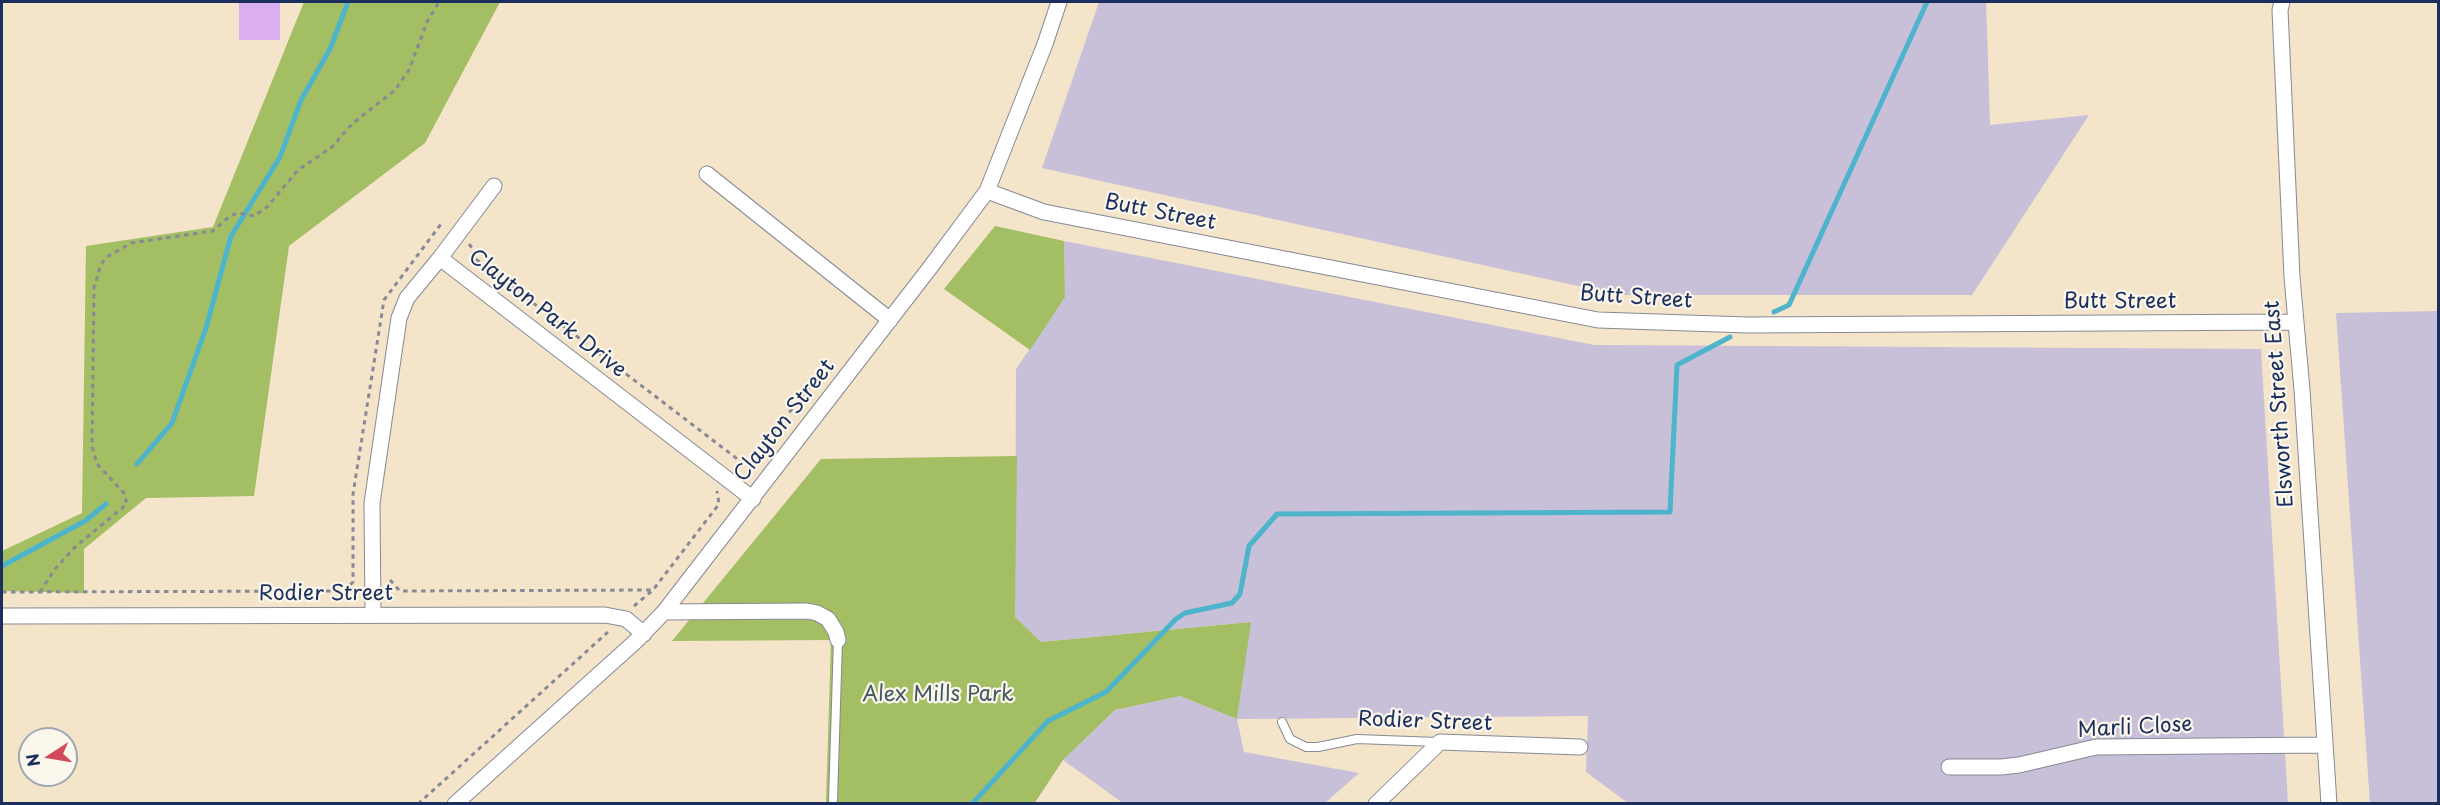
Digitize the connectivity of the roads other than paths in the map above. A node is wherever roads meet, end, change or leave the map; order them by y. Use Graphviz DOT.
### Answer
graph roads {
  1 [pos="1059,2"];
  2 [pos="2282,2"];
  3 [pos="707,174"];
  4 [pos="494,186"];
  5 [pos="987,191"];
  6 [pos="440,258"];
  7 [pos="890,320"];
  8 [pos="2295,322"];
  9 [pos="753,499"];
  10 [pos="664,612"];
  11 [pos="373,615"];
  12 [pos="2,616"];
  13 [pos="644,634"];
  14 [pos="838,640"];
  15 [pos="1282,722"];
  16 [pos="1440,742"];
  17 [pos="2324,745"];
  18 [pos="1580,747"];
  19 [pos="1949,767"];
  20 [pos="832,800"];
  21 [pos="455,804"];
  22 [pos="1376,804"];
  23 [pos="2329,804"];
  1 -- 5 [label="street, Clayton Street"];
  2 -- 8 [label="street, Elsworth Street East"];
  3 -- 7 [label="street"];
  4 -- 6 [label="street"];
  5 -- 7 [label="street, Clayton Street"];
  5 -- 8 [label="street, Butt Street"];
  6 -- 9 [label="street, Clayton Park Drive"];
  6 -- 11 [label="street, Clayton Park Drive"];
  7 -- 9 [label="street, Clayton Street"];
  8 -- 17 [label="street, Elsworth Street East"];
  9 -- 10 [label="street, Clayton Street"];
  10 -- 13 [label="street, Clayton Street"];
  10 -- 14 [label="street"];
  11 -- 12 [label="street, Rodier Street"];
  11 -- 13 [label="street, Rodier Street"];
  13 -- 21 [label="street, Clayton Street"];
  14 -- 20 [label="lane"];
  15 -- 16 [label="lane, Rodier Street"];
  16 -- 18 [label="street, Rodier Street"];
  16 -- 22 [label="street"];
  17 -- 19 [label="street, Marli Close"];
  17 -- 23 [label="street, Elsworth Street East"];
}
